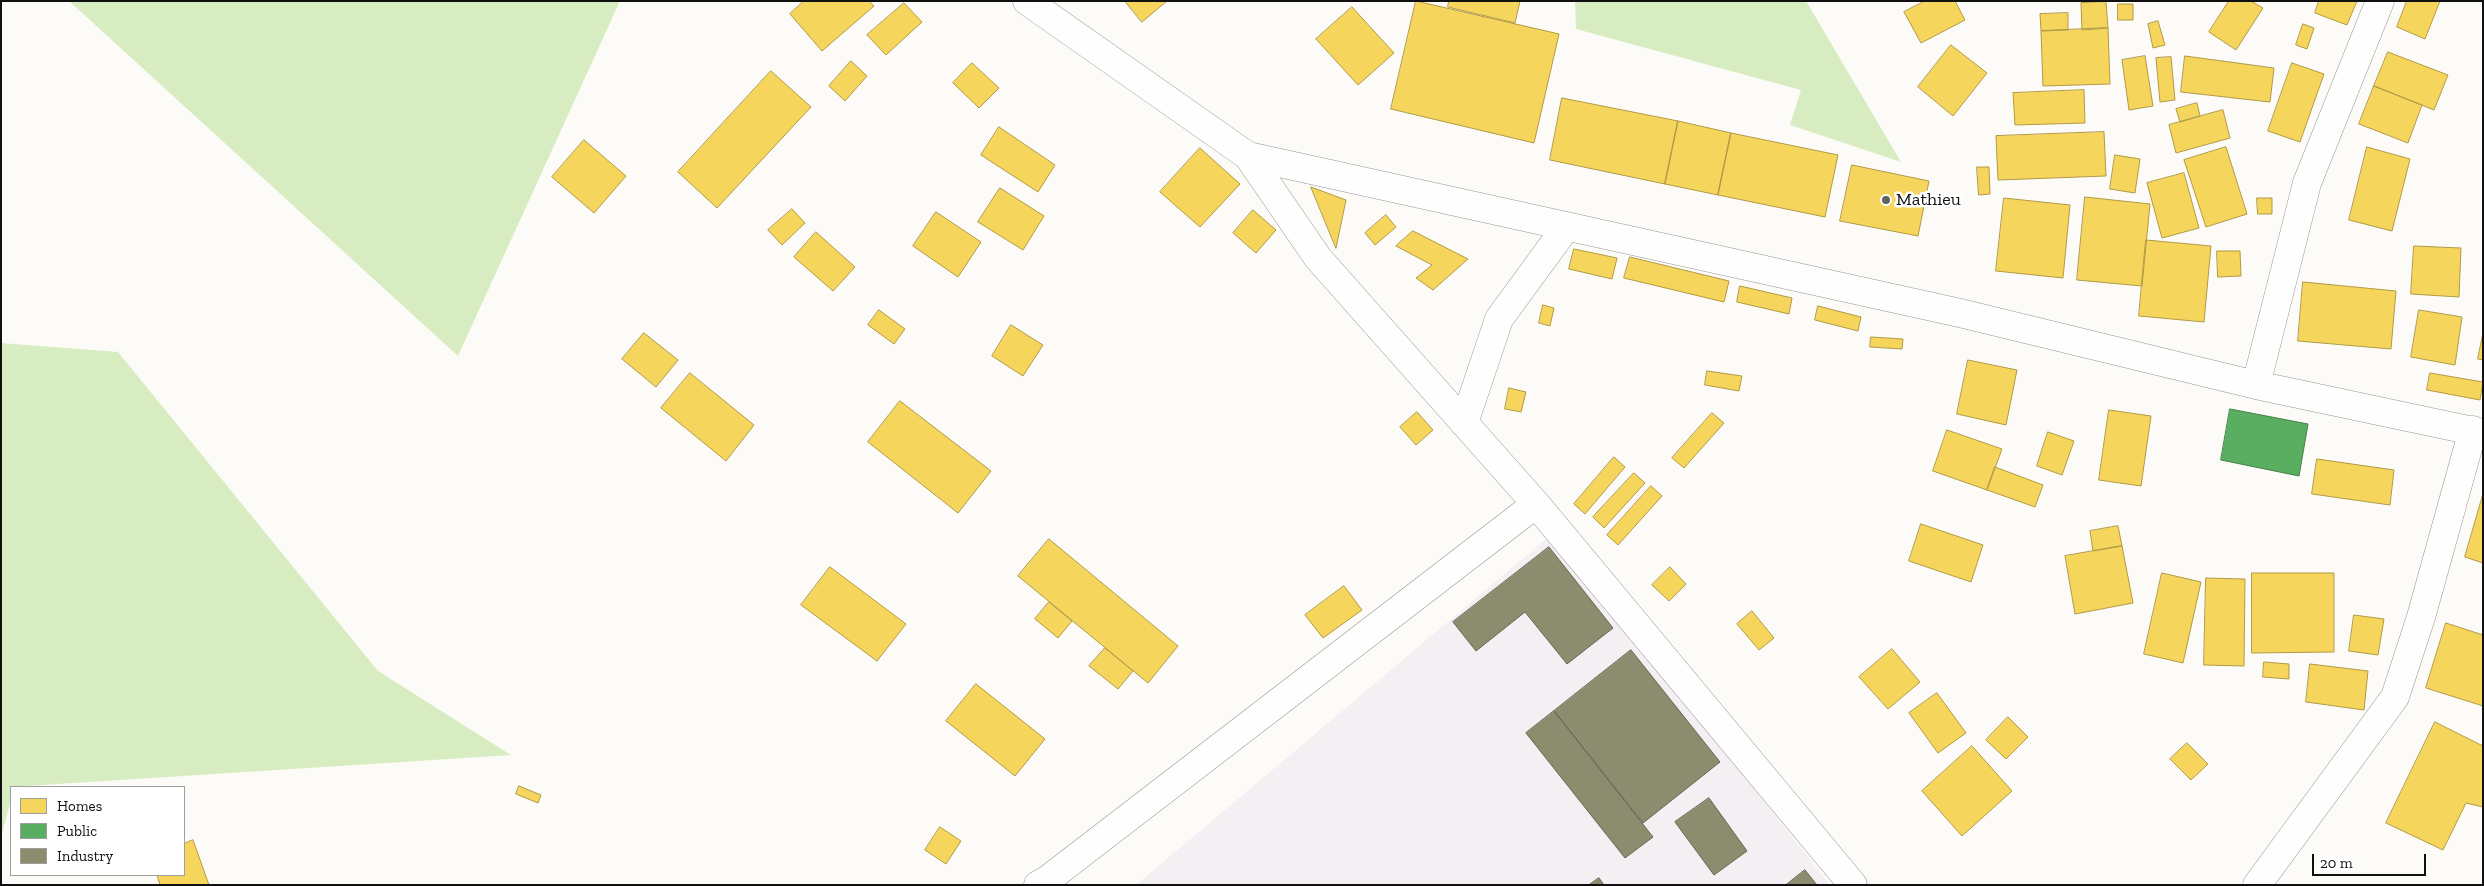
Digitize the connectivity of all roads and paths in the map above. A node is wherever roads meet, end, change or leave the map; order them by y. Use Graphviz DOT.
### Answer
graph roads {
  1 [pos="1026,1"];
  2 [pos="2380,1"];
  3 [pos="1248,156"];
  4 [pos="1567,226"];
  5 [pos="2256,384"];
  6 [pos="1464,423"];
  7 [pos="2478,431"];
  8 [pos="1536,504"];
  9 [pos="1038,885"];
  10 [pos="1853,885"];
  11 [pos="2257,885"];
  1 -- 3 [label="street"];
  2 -- 5 [label="street"];
  3 -- 4 [label="street"];
  3 -- 6 [label="street"];
  4 -- 5 [label="street"];
  4 -- 6 [label="street"];
  5 -- 7 [label="street"];
  6 -- 8 [label="street"];
  7 -- 11 [label="street"];
  8 -- 9 [label="street"];
  8 -- 10 [label="street"];
}
